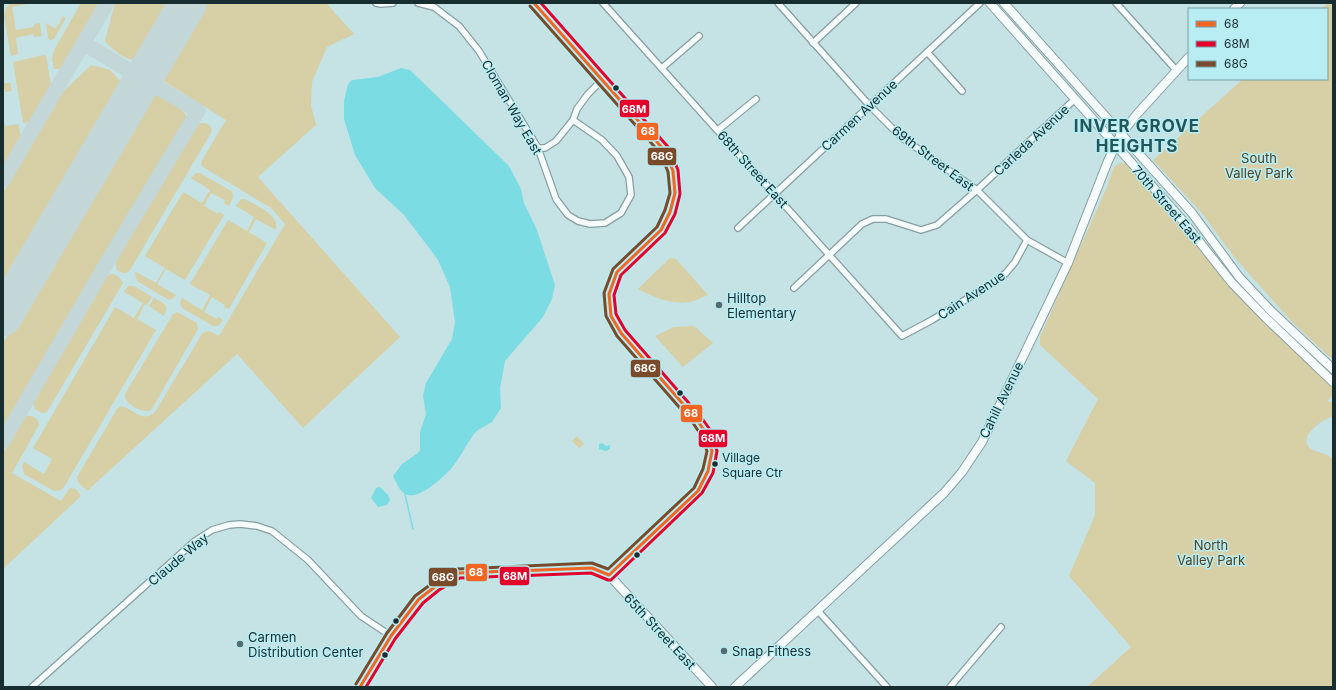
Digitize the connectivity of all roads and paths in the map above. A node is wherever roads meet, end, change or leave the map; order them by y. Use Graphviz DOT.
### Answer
graph roads {
  1 [pos="376,3"];
  2 [pos="393,3"];
  3 [pos="418,3"];
  4 [pos="534,3"];
  5 [pos="778,3"];
  6 [pos="856,3"];
  7 [pos="980,3"];
  8 [pos="990,3"];
  9 [pos="1004,3"];
  10 [pos="1116,3"];
  11 [pos="606,4"];
  12 [pos="699,36"];
  13 [pos="813,43"];
  14 [pos="927,52"];
  15 [pos="1188,58"];
  16 [pos="662,68"];
  17 [pos="1176,70"];
  18 [pos="602,80"];
  19 [pos="962,91"];
  20 [pos="756,99"];
  21 [pos="1075,99"];
  22 [pos="870,106"];
  23 [pos="573,120"];
  24 [pos="718,130"];
  25 [pos="1121,134"];
  26 [pos="1116,146"];
  27 [pos="538,148"];
  28 [pos="977,190"];
  29 [pos="774,194"];
  30 [pos="738,228"];
  31 [pos="1027,240"];
  32 [pos="829,254"];
  33 [pos="1068,263"];
  34 [pos="794,288"];
  35 [pos="902,336"];
  36 [pos="1333,369"];
  37 [pos="1333,382"];
  38 [pos="609,575"];
  39 [pos="818,611"];
  40 [pos="1001,627"];
  41 [pos="391,636"];
  42 [pos="32,687"];
  43 [pos="360,687"];
  44 [pos="712,687"];
  45 [pos="735,687"];
  46 [pos="887,687"];
  47 [pos="950,687"];
  1 -- 2 [label="street"];
  3 -- 27 [label="street, Cloman Way East"];
  4 -- 18 [label="street"];
  5 -- 13 [label="street, 69th Street East"];
  6 -- 13 [label="street"];
  7 -- 14 [label="street, Carmen Avenue"];
  8 -- 21 [label="street, 70th Street East"];
  9 -- 25 [label="street, 70th Street East"];
  10 -- 17 [label="street"];
  11 -- 16 [label="street, 68th Street East"];
  12 -- 16 [label="street"];
  13 -- 22 [label="street, 69th Street East"];
  14 -- 19 [label="street"];
  14 -- 22 [label="street, Carmen Avenue"];
  15 -- 17 [label="street, Cahill Avenue"];
  16 -- 24 [label="street, 68th Street East"];
  17 -- 25 [label="street, Cahill Avenue"];
  18 -- 23 [label="street"];
  18 -- 38 [label="street"];
  20 -- 24 [label="street"];
  21 -- 26 [label="street, 70th Street East"];
  21 -- 28 [label="street, Carleda Avenue"];
  22 -- 28 [label="street, 69th Street East"];
  22 -- 29 [label="street, Carmen Avenue"];
  23 -- 27 [label="street"];
  23 -- 27 [label="street, Cloman Way East"];
  24 -- 29 [label="street, 68th Street East"];
  25 -- 26 [label="street, Cahill Avenue"];
  25 -- 36 [label="street, 70th Street East"];
  26 -- 33 [label="street, Cahill Avenue"];
  26 -- 37 [label="street, 70th Street East"];
  28 -- 31 [label="street, 69th Street East"];
  28 -- 32 [label="street, Carleda Avenue"];
  29 -- 30 [label="street, Carmen Avenue"];
  29 -- 32 [label="street, 68th Street East"];
  31 -- 33 [label="street, 69th Street East"];
  31 -- 35 [label="street, Cain Avenue"];
  32 -- 34 [label="street, Carleda Avenue"];
  32 -- 35 [label="street, 68th Street East"];
  33 -- 39 [label="street, Cahill Avenue"];
  38 -- 41 [label="street"];
  38 -- 44 [label="street, 65th Street East"];
  39 -- 45 [label="street, Cahill Avenue"];
  39 -- 46 [label="street"];
  40 -- 47 [label="street"];
  41 -- 42 [label="street, Claude Way"];
  41 -- 43 [label="street"];
}
